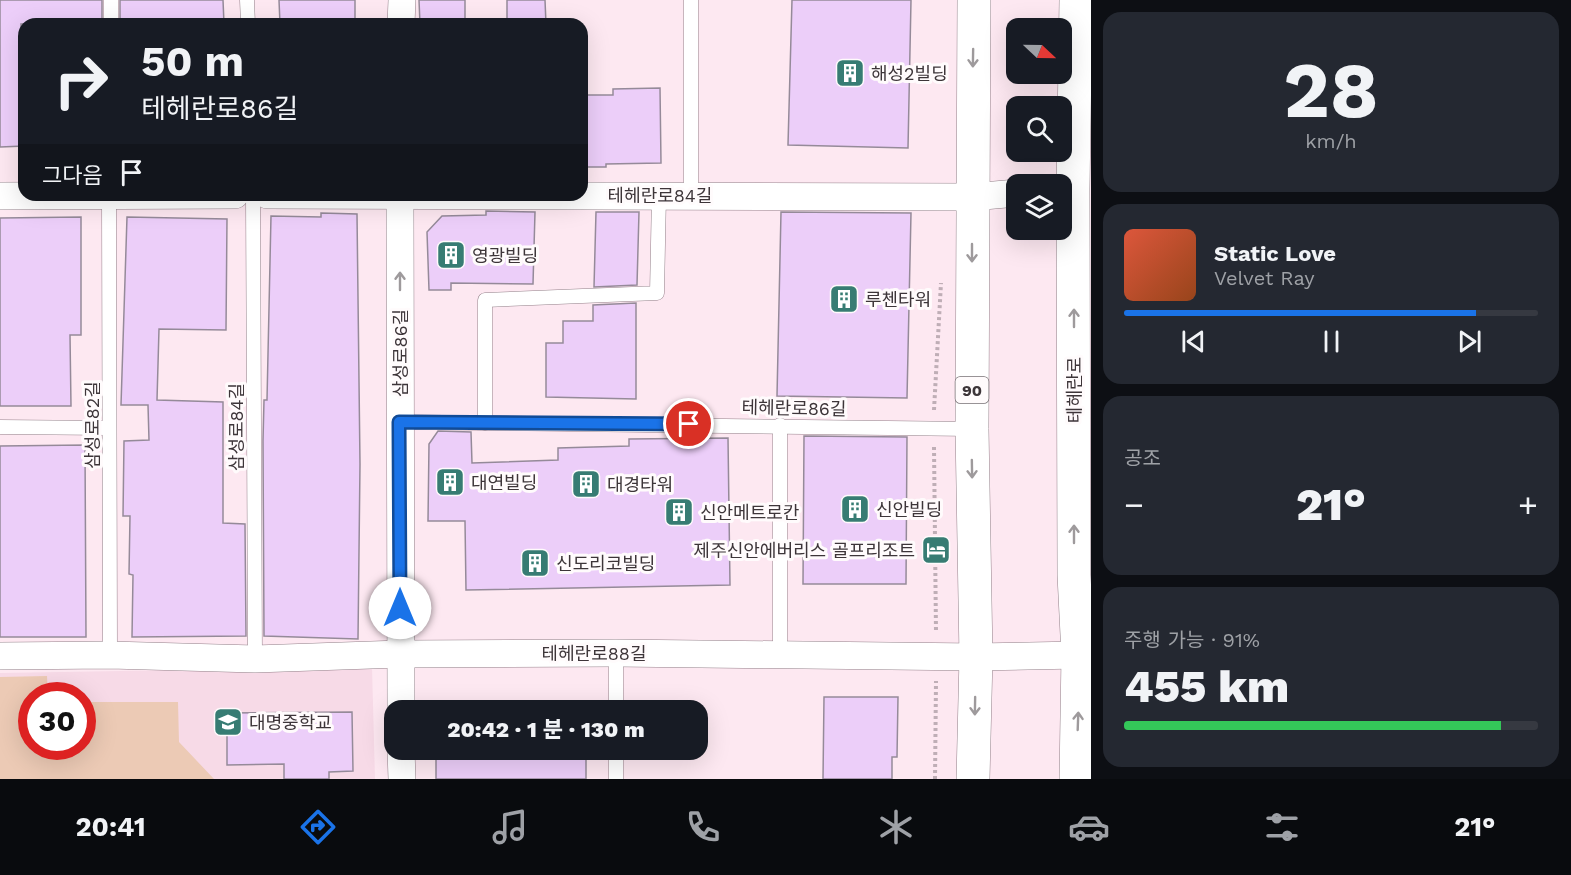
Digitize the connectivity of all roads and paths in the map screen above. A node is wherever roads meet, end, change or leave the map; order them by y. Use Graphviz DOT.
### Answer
graph roads {
  1 [pos="111,0"];
  2 [pos="247,0"];
  3 [pos="402,0"];
  4 [pos="691,0"];
  5 [pos="974,0"];
  6 [pos="1076,0"];
  7 [pos="111,18"];
  8 [pos="248,18"];
  9 [pos="401,18"];
  10 [pos="1075,189"];
  11 [pos="588,195"];
  12 [pos="659,195"];
  13 [pos="691,195"];
  14 [pos="1006,195"];
  15 [pos="0,196"];
  16 [pos="18,196"];
  17 [pos="972,197"];
  18 [pos="109,201"];
  19 [pos="253,201"];
  20 [pos="400,201"];
  21 [pos="942,278"];
  22 [pos="399,422"];
  23 [pos="485,423"];
  24 [pos="780,425"];
  25 [pos="0,428"];
  26 [pos="110,428"];
  27 [pos="933,428"];
  28 [pos="972,429"];
  29 [pos="1074,575"];
  30 [pos="1091,609"];
  31 [pos="616,652"];
  32 [pos="780,653"];
  33 [pos="400,654"];
  34 [pos="110,655"];
  35 [pos="0,656"];
  36 [pos="936,656"];
  37 [pos="1078,656"];
  38 [pos="976,657"];
  39 [pos="255,659"];
  40 [pos="401,700"];
  41 [pos="616,700"];
  42 [pos="401,760"];
  43 [pos="616,760"];
  44 [pos="402,779"];
  45 [pos="616,779"];
  46 [pos="935,779"];
  47 [pos="973,779"];
  48 [pos="1076,779"];
  1 -- 7 [label="lane"];
  2 -- 8 [label="lane"];
  3 -- 9 [label="street"];
  4 -- 13 [label="lane"];
  5 -- 17 [label="main road, 90, one-way"];
  6 -- 10 [label="main road, 테헤란로"];
  29 -- 10 [label="main road, 테헤란로, one-way"];
  11 -- 12 [label="street, 테헤란로84길"];
  12 -- 13 [label="street, 테헤란로84길"];
  12 -- 23 [label="lane"];
  13 -- 17 [label="street, 테헤란로84길"];
  14 -- 17 [label="street, 테헤란로84길"];
  15 -- 16 [label="street"];
  17 -- 28 [label="main road, 90, one-way"];
  18 -- 26 [label="lane, 삼성로82길"];
  19 -- 39 [label="lane, 삼성로84길"];
  22 -- 20 [label="street, 삼성로86길, one-way"];
  21 -- 27 [label="path"];
  22 -- 23 [label="lane, 테헤란로86길"];
  22 -- 33 [label="street, 삼성로86길"];
  23 -- 24 [label="lane, 테헤란로86길"];
  24 -- 27 [label="lane, 테헤란로86길"];
  24 -- 32 [label="lane"];
  25 -- 26 [label="lane"];
  26 -- 34 [label="lane, 삼성로82길"];
  27 -- 28 [label="lane, 테헤란로86길"];
  27 -- 36 [label="path"];
  28 -- 38 [label="main road, 90, one-way"];
  29 -- 30 [label="main road"];
  29 -- 37 [label="main road, 테헤란로"];
  31 -- 32 [label="street, 테헤란로88길"];
  31 -- 33 [label="street, 테헤란로88길"];
  31 -- 41 [label="lane"];
  32 -- 36 [label="street, 테헤란로88길"];
  33 -- 39 [label="street, 테헤란로88길"];
  33 -- 40 [label="street, 삼성로86길"];
  34 -- 35 [label="street, 테헤란로88길"];
  34 -- 39 [label="street, 테헤란로88길"];
  36 -- 38 [label="street, 테헤란로88길"];
  36 -- 46 [label="path"];
  37 -- 38 [label="street, 테헤란로88길"];
  48 -- 37 [label="main road, 테헤란로, one-way"];
  38 -- 47 [label="main road, 90, one-way"];
  42 -- 44 [label="street"];
  43 -- 45 [label="lane"];
}
